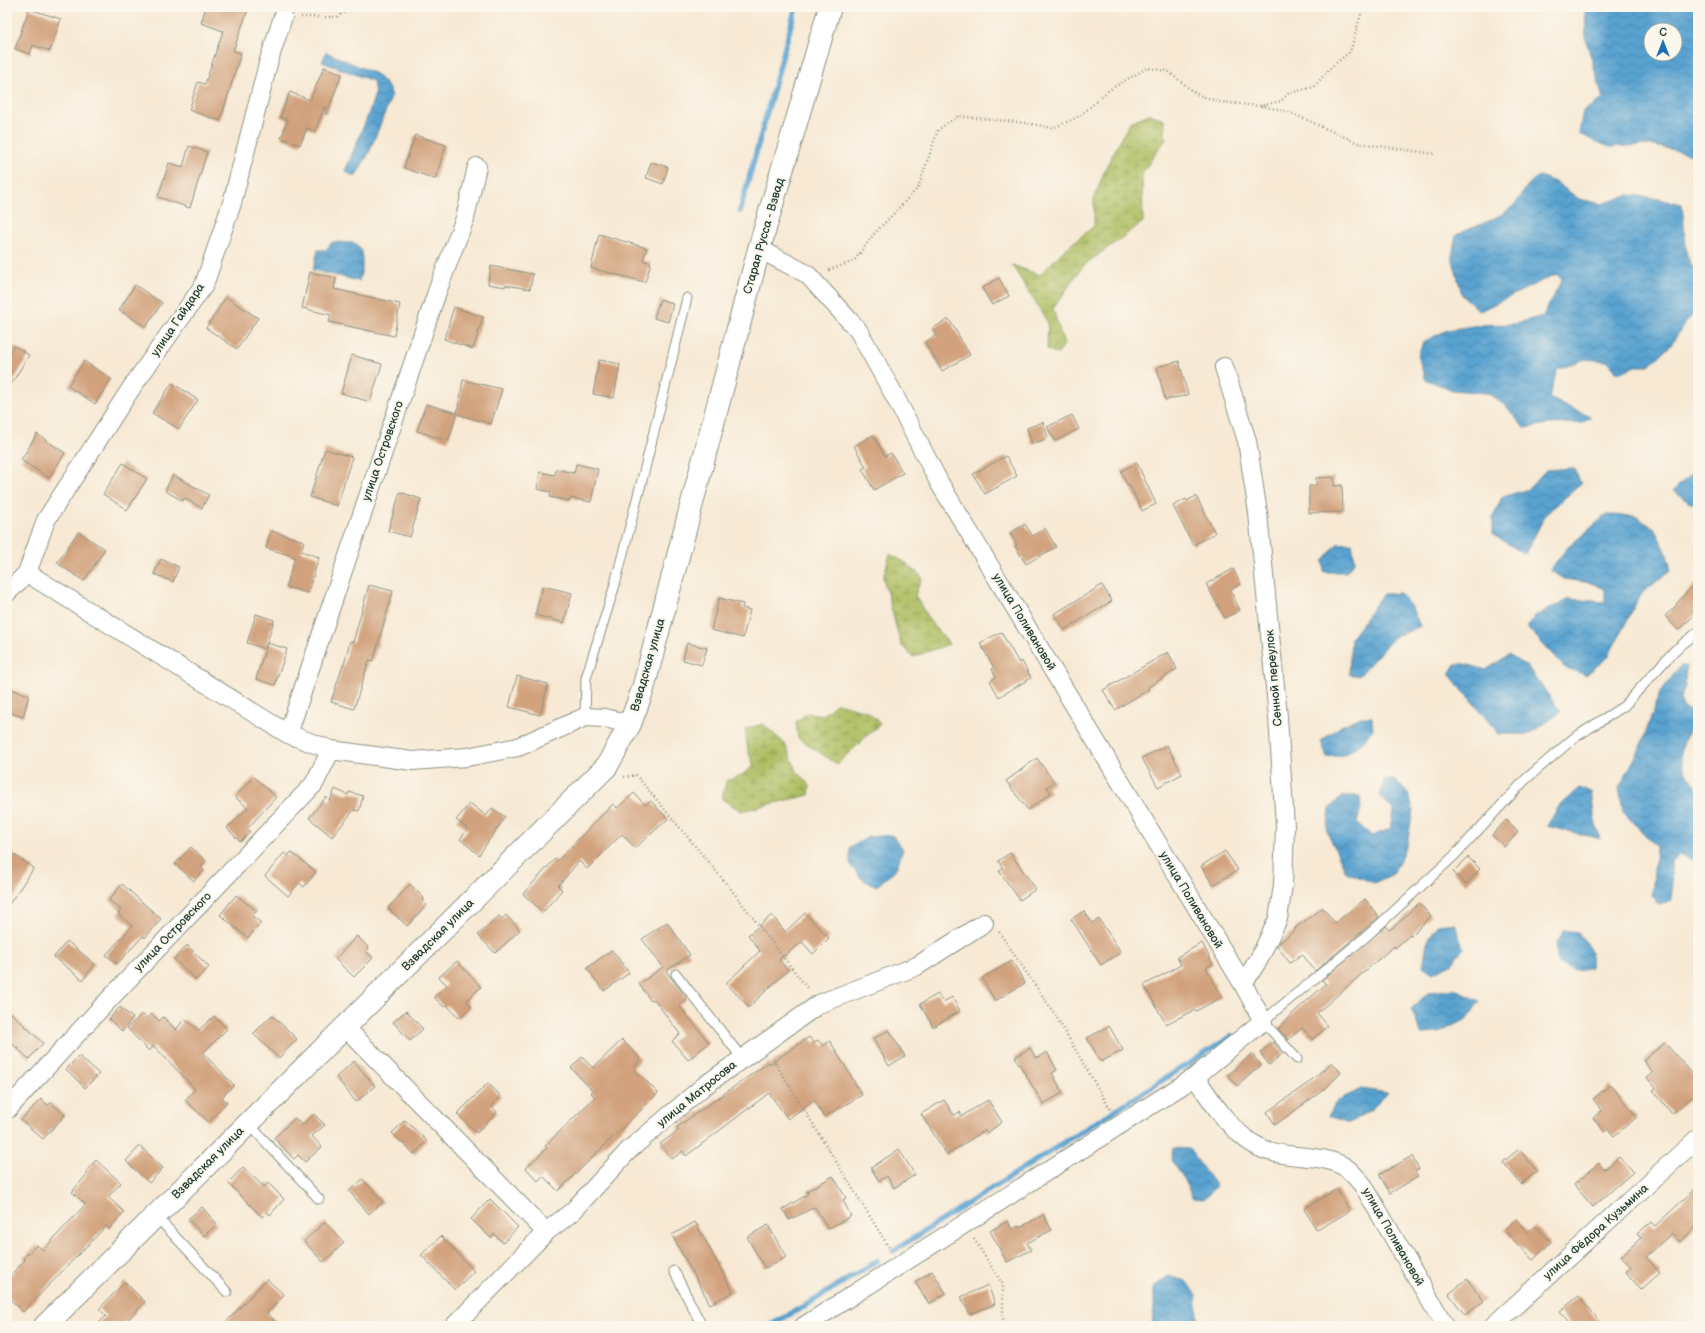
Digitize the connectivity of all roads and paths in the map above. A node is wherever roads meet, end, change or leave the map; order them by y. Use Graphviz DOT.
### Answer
graph roads {
  1 [pos="354,7"];
  2 [pos="830,7"];
  3 [pos="1363,7"];
  4 [pos="283,17"];
  5 [pos="1259,106"];
  6 [pos="1435,154"];
  7 [pos="477,167"];
  8 [pos="759,249"];
  9 [pos="807,274"];
  10 [pos="687,298"];
  11 [pos="1224,367"];
  12 [pos="702,466"];
  13 [pos="27,573"];
  14 [pos="7,593"];
  15 [pos="1698,632"];
  16 [pos="585,717"];
  17 [pos="630,724"];
  18 [pos="288,734"];
  19 [pos="331,750"];
  20 [pos="607,766"];
  21 [pos="984,923"];
  22 [pos="676,974"];
  23 [pos="1243,984"];
  24 [pos="819,1004"];
  25 [pos="1263,1021"];
  26 [pos="345,1027"];
  27 [pos="763,1043"];
  28 [pos="742,1058"];
  29 [pos="1297,1058"];
  30 [pos="1195,1077"];
  31 [pos="1107,1105"];
  32 [pos="7,1110"];
  33 [pos="248,1123"];
  34 [pos="1698,1138"];
  35 [pos="319,1199"];
  36 [pos="156,1215"];
  37 [pos="965,1224"];
  38 [pos="546,1232"];
  39 [pos="899,1265"];
  40 [pos="674,1271"];
  41 [pos="227,1292"];
  42 [pos="45,1326"];
  43 [pos="454,1326"];
  44 [pos="702,1326"];
  45 [pos="804,1326"];
  46 [pos="1003,1326"];
  47 [pos="1445,1326"];
  48 [pos="1493,1326"];
  1 -- 4 [label="path"];
  2 -- 8 [label="street, Старая Русса - Взвад"];
  3 -- 5 [label="path"];
  4 -- 13 [label="street, улица Гайдара"];
  5 -- 6 [label="path"];
  5 -- 9 [label="path"];
  7 -- 18 [label="street, улица Островского"];
  8 -- 9 [label="street, улица Поливановой"];
  8 -- 12 [label="street, Старая Русса - Взвад"];
  9 -- 23 [label="street, улица Поливановой"];
  10 -- 16 [label="lane"];
  11 -- 23 [label="street, Сенной переулок"];
  12 -- 17 [label="street, Взвадская улица"];
  13 -- 14 [label="street, улица Гайдара"];
  13 -- 18 [label="street"];
  15 -- 25 [label="lane"];
  16 -- 17 [label="street"];
  16 -- 19 [label="street"];
  17 -- 20 [label="street, Взвадская улица"];
  18 -- 19 [label="street"];
  19 -- 32 [label="street, улица Островского"];
  20 -- 24 [label="path"];
  20 -- 26 [label="street, Взвадская улица"];
  21 -- 24 [label="street, улица Матросова"];
  21 -- 31 [label="path"];
  22 -- 28 [label="lane"];
  23 -- 25 [label="street, улица Поливановой"];
  24 -- 27 [label="street, улица Матросова"];
  25 -- 29 [label="lane"];
  25 -- 30 [label="street"];
  26 -- 33 [label="street, Взвадская улица"];
  26 -- 38 [label="street"];
  27 -- 28 [label="street, улица Матросова"];
  27 -- 39 [label="path"];
  28 -- 38 [label="street, улица Матросова"];
  30 -- 37 [label="street"];
  30 -- 47 [label="street, улица Поливановой"];
  33 -- 35 [label="lane"];
  33 -- 36 [label="street, Взвадская улица"];
  34 -- 48 [label="street, улица Фёдора Кузьмина"];
  36 -- 41 [label="lane"];
  36 -- 42 [label="street, Взвадская улица"];
  37 -- 39 [label="street"];
  37 -- 46 [label="path"];
  38 -- 43 [label="street, улица Матросова"];
  39 -- 45 [label="street"];
  40 -- 44 [label="lane"];
}
